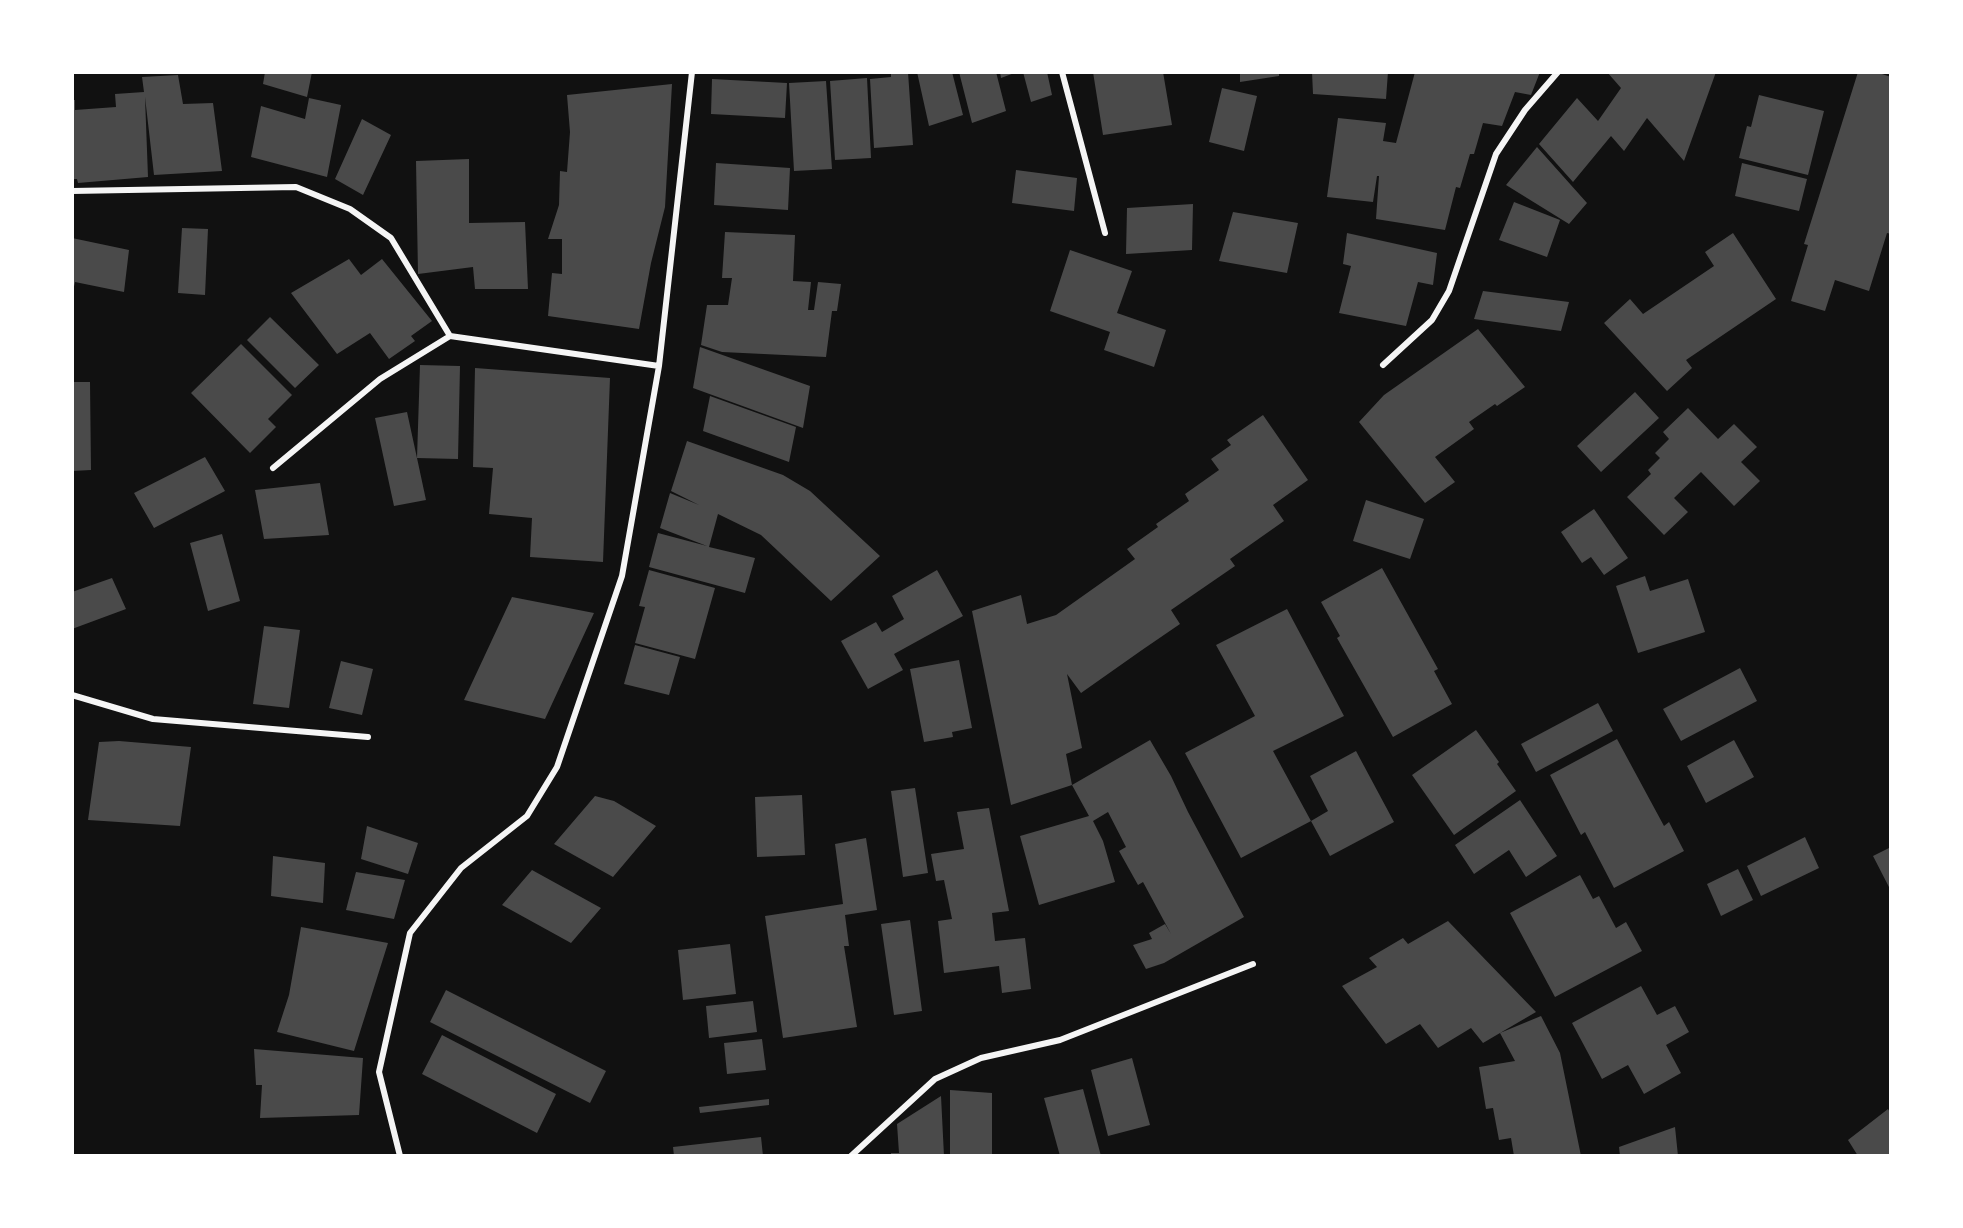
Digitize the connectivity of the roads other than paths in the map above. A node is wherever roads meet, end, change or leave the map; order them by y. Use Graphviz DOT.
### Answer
graph roads {
  1 [pos="692,72"];
  2 [pos="1062,72"];
  3 [pos="1558,72"];
  4 [pos="72,191"];
  5 [pos="1105,233"];
  6 [pos="450,336"];
  7 [pos="1383,365"];
  8 [pos="659,366"];
  9 [pos="273,468"];
  10 [pos="72,695"];
  11 [pos="368,737"];
  12 [pos="1253,964"];
  13 [pos="400,1156"];
  14 [pos="851,1156"];
  1 -- 8 [label="street"];
  2 -- 5 [label="street"];
  3 -- 7 [label="street"];
  4 -- 6 [label="street"];
  6 -- 8 [label="street"];
  6 -- 9 [label="street"];
  8 -- 13 [label="street"];
  10 -- 11 [label="street"];
  12 -- 14 [label="street"];
}
